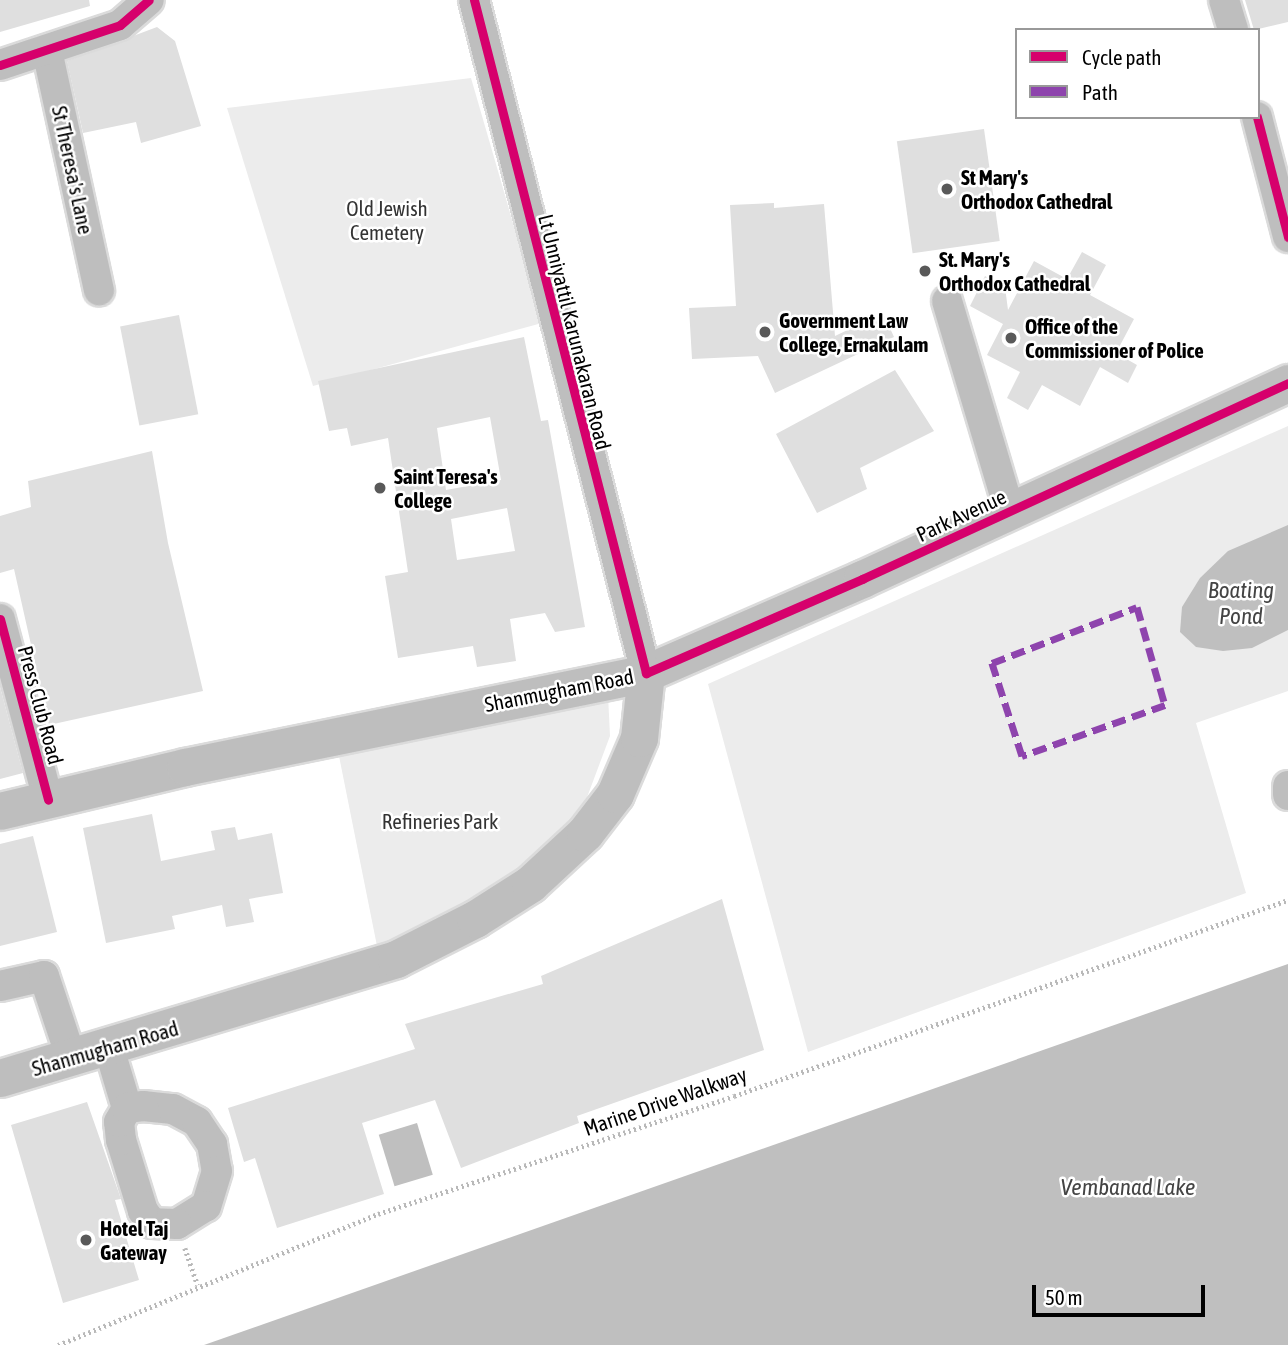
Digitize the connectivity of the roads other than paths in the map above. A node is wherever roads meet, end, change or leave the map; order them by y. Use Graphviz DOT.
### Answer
graph roads {
  1 [pos="149,0"];
  2 [pos="474,0"];
  3 [pos="1224,0"];
  4 [pos="1232,28"];
  5 [pos="47,50"];
  6 [pos="0,65"];
  7 [pos="1258,119"];
  8 [pos="1288,237"];
  9 [pos="99,290"];
  10 [pos="947,301"];
  11 [pos="1288,383"];
  12 [pos="1010,512"];
  13 [pos="0,619"];
  14 [pos="646,673"];
  15 [pos="1288,786"];
  16 [pos="1288,795"];
  17 [pos="48,800"];
  18 [pos="0,811"];
  19 [pos="0,986"];
  20 [pos="109,1048"];
  21 [pos="71,1057"];
  22 [pos="0,1078"];
  23 [pos="127,1108"];
  1 -- 5 [label="street"];
  2 -- 14 [label="street, Lt Unniyattil Karunakaran Road"];
  3 -- 4 [label="street"];
  5 -- 6 [label="street"];
  5 -- 9 [label="street, St Theresa's Lane"];
  7 -- 8 [label="street"];
  10 -- 12 [label="street"];
  11 -- 12 [label="main road, Park Avenue"];
  12 -- 14 [label="main road, Park Avenue"];
  13 -- 17 [label="street, Press Club Road"];
  14 -- 17 [label="main road, Shanmugham Road"];
  14 -- 20 [label="main road, Shanmugham Road"];
  15 -- 16 [label="street"];
  17 -- 18 [label="main road, Shanmugham Road"];
  19 -- 21 [label="street"];
  20 -- 21 [label="main road, Shanmugham Road"];
  20 -- 23 [label="street"];
  21 -- 22 [label="main road, Shanmugham Road"];
  23 -- 23 [label="street"];
}
